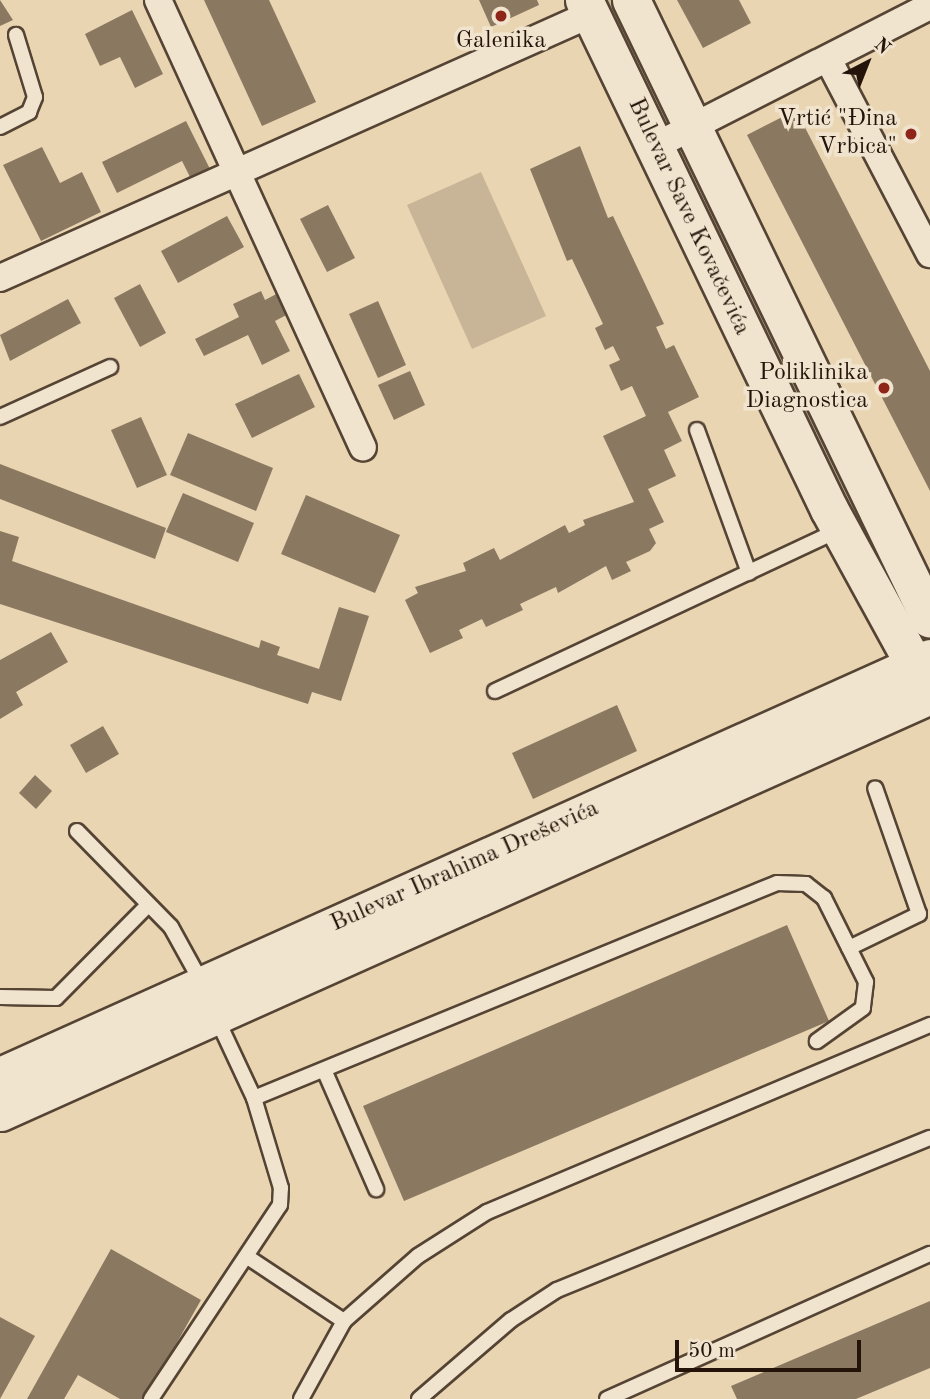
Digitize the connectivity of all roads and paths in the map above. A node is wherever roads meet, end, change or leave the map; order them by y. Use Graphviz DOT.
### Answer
graph roads {
  1 [pos="158,0"];
  2 [pos="631,0"];
  3 [pos="930,6"];
  4 [pos="587,7"];
  5 [pos="16,35"];
  6 [pos="829,61"];
  7 [pos="692,125"];
  8 [pos="0,127"];
  9 [pos="653,147"];
  10 [pos="239,167"];
  11 [pos="930,254"];
  12 [pos="0,278"];
  13 [pos="110,367"];
  14 [pos="0,417"];
  15 [pos="697,430"];
  16 [pos="363,447"];
  17 [pos="841,529"];
  18 [pos="749,573"];
  19 [pos="930,619"];
  20 [pos="926,678"];
  21 [pos="495,691"];
  22 [pos="874,788"];
  23 [pos="77,831"];
  24 [pos="146,907"];
  25 [pos="849,948"];
  26 [pos="0,997"];
  27 [pos="210,1001"];
  28 [pos="930,1025"];
  29 [pos="817,1041"];
  30 [pos="325,1072"];
  31 [pos="0,1076"];
  32 [pos="254,1098"];
  33 [pos="0,1112"];
  34 [pos="930,1138"];
  35 [pos="376,1189"];
  36 [pos="930,1254"];
  37 [pos="249,1258"];
  38 [pos="344,1321"];
  39 [pos="151,1399"];
  40 [pos="301,1399"];
  41 [pos="419,1399"];
  42 [pos="607,1399"];
  1 -- 10 [label="street"];
  2 -- 7 [label="street, Bulevar Save Kovačevića"];
  3 -- 6 [label="street"];
  4 -- 9 [label="street, Bulevar Save Kovačevića"];
  4 -- 10 [label="street"];
  5 -- 8 [label="lane"];
  6 -- 7 [label="street"];
  6 -- 11 [label="street"];
  7 -- 9 [label="street"];
  7 -- 19 [label="street, Bulevar Save Kovačevića"];
  9 -- 17 [label="street, Bulevar Save Kovačevića"];
  10 -- 12 [label="street"];
  10 -- 16 [label="street"];
  13 -- 14 [label="lane"];
  15 -- 18 [label="lane"];
  17 -- 18 [label="lane"];
  17 -- 20 [label="street, Bulevar Save Kovačevića"];
  18 -- 21 [label="lane"];
  20 -- 27 [label="street, Bulevar Ibrahima Dreševića"];
  22 -- 25 [label="lane"];
  23 -- 24 [label="lane"];
  24 -- 26 [label="lane"];
  24 -- 27 [label="lane"];
  25 -- 29 [label="lane"];
  25 -- 30 [label="lane"];
  27 -- 31 [label="street, Bulevar Ibrahima Dreševića"];
  27 -- 32 [label="lane"];
  27 -- 33 [label="street, Bulevar Ibrahima Dreševića"];
  28 -- 38 [label="lane"];
  30 -- 32 [label="lane"];
  30 -- 35 [label="lane"];
  32 -- 37 [label="lane"];
  34 -- 41 [label="lane"];
  36 -- 42 [label="lane"];
  37 -- 38 [label="lane"];
  37 -- 39 [label="lane"];
  38 -- 40 [label="lane"];
}
